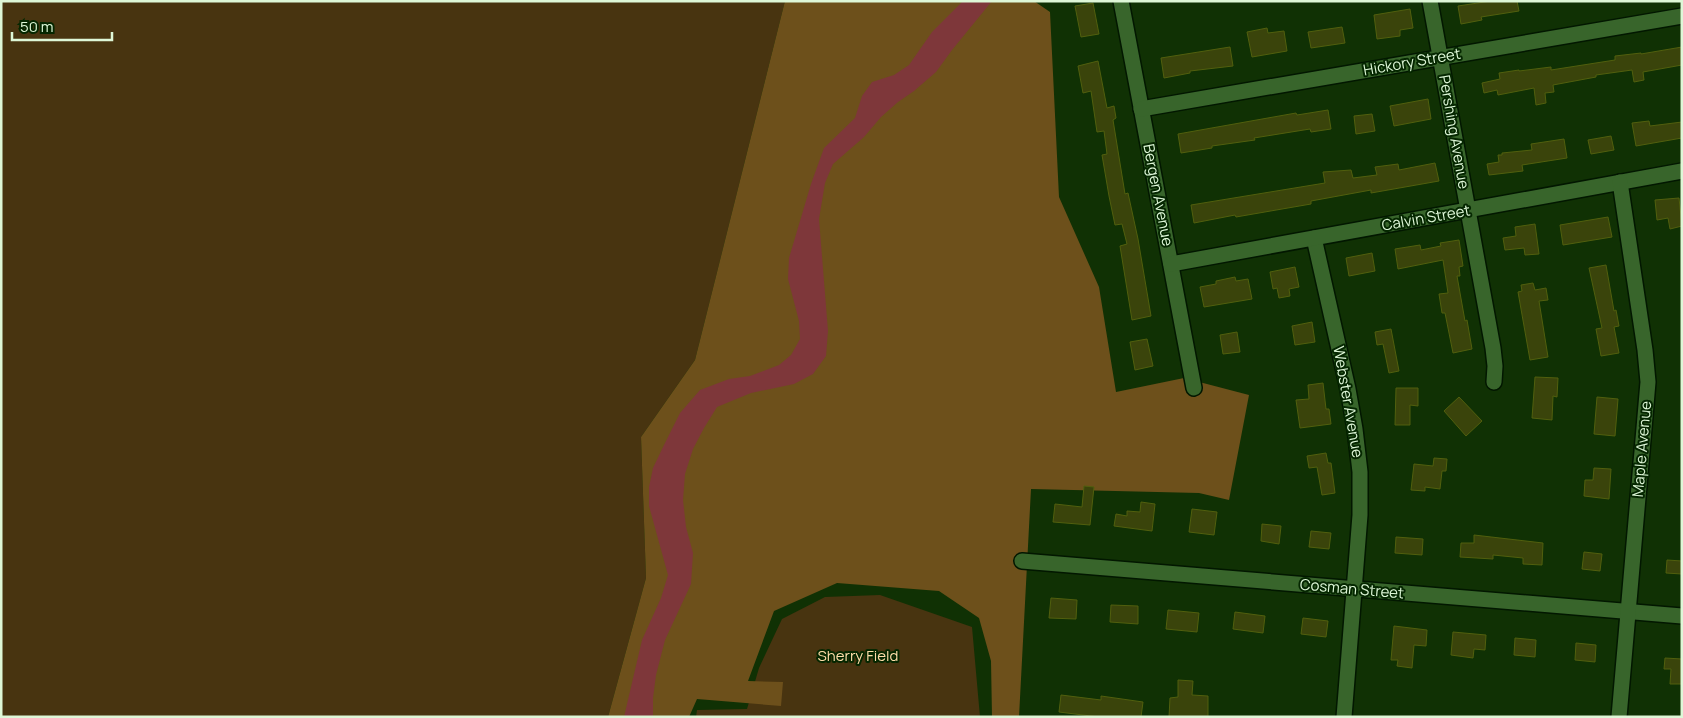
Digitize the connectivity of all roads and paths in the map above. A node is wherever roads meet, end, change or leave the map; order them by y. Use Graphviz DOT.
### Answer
graph roads {
  1 [pos="1121,1"];
  2 [pos="1430,1"];
  3 [pos="1682,16"];
  4 [pos="1440,58"];
  5 [pos="1141,108"];
  6 [pos="1682,171"];
  7 [pos="1620,182"];
  8 [pos="1468,210"];
  9 [pos="1314,238"];
  10 [pos="1170,264"];
  11 [pos="1494,382"];
  12 [pos="1194,388"];
  13 [pos="1022,561"];
  14 [pos="1354,589"];
  15 [pos="1628,612"];
  16 [pos="1682,616"];
  17 [pos="1344,717"];
  18 [pos="1619,717"];
  1 -- 5 [label="street, Bergen Avenue"];
  2 -- 4 [label="street, Pershing Avenue"];
  3 -- 4 [label="street, Hickory Street"];
  4 -- 5 [label="street, Hickory Street"];
  4 -- 8 [label="street, Pershing Avenue"];
  5 -- 10 [label="street, Bergen Avenue"];
  6 -- 7 [label="street, Calvin Street"];
  7 -- 8 [label="street, Calvin Street"];
  7 -- 15 [label="street, Maple Avenue"];
  8 -- 9 [label="street, Calvin Street"];
  8 -- 11 [label="street, Pershing Avenue"];
  9 -- 10 [label="street, Calvin Street"];
  9 -- 14 [label="street, Webster Avenue"];
  10 -- 12 [label="street, Bergen Avenue"];
  13 -- 14 [label="street, Cosman Street"];
  14 -- 15 [label="street, Cosman Street"];
  14 -- 17 [label="street, Webster Avenue"];
  15 -- 16 [label="street, Cosman Street"];
  15 -- 18 [label="street, Maple Avenue"];
}
